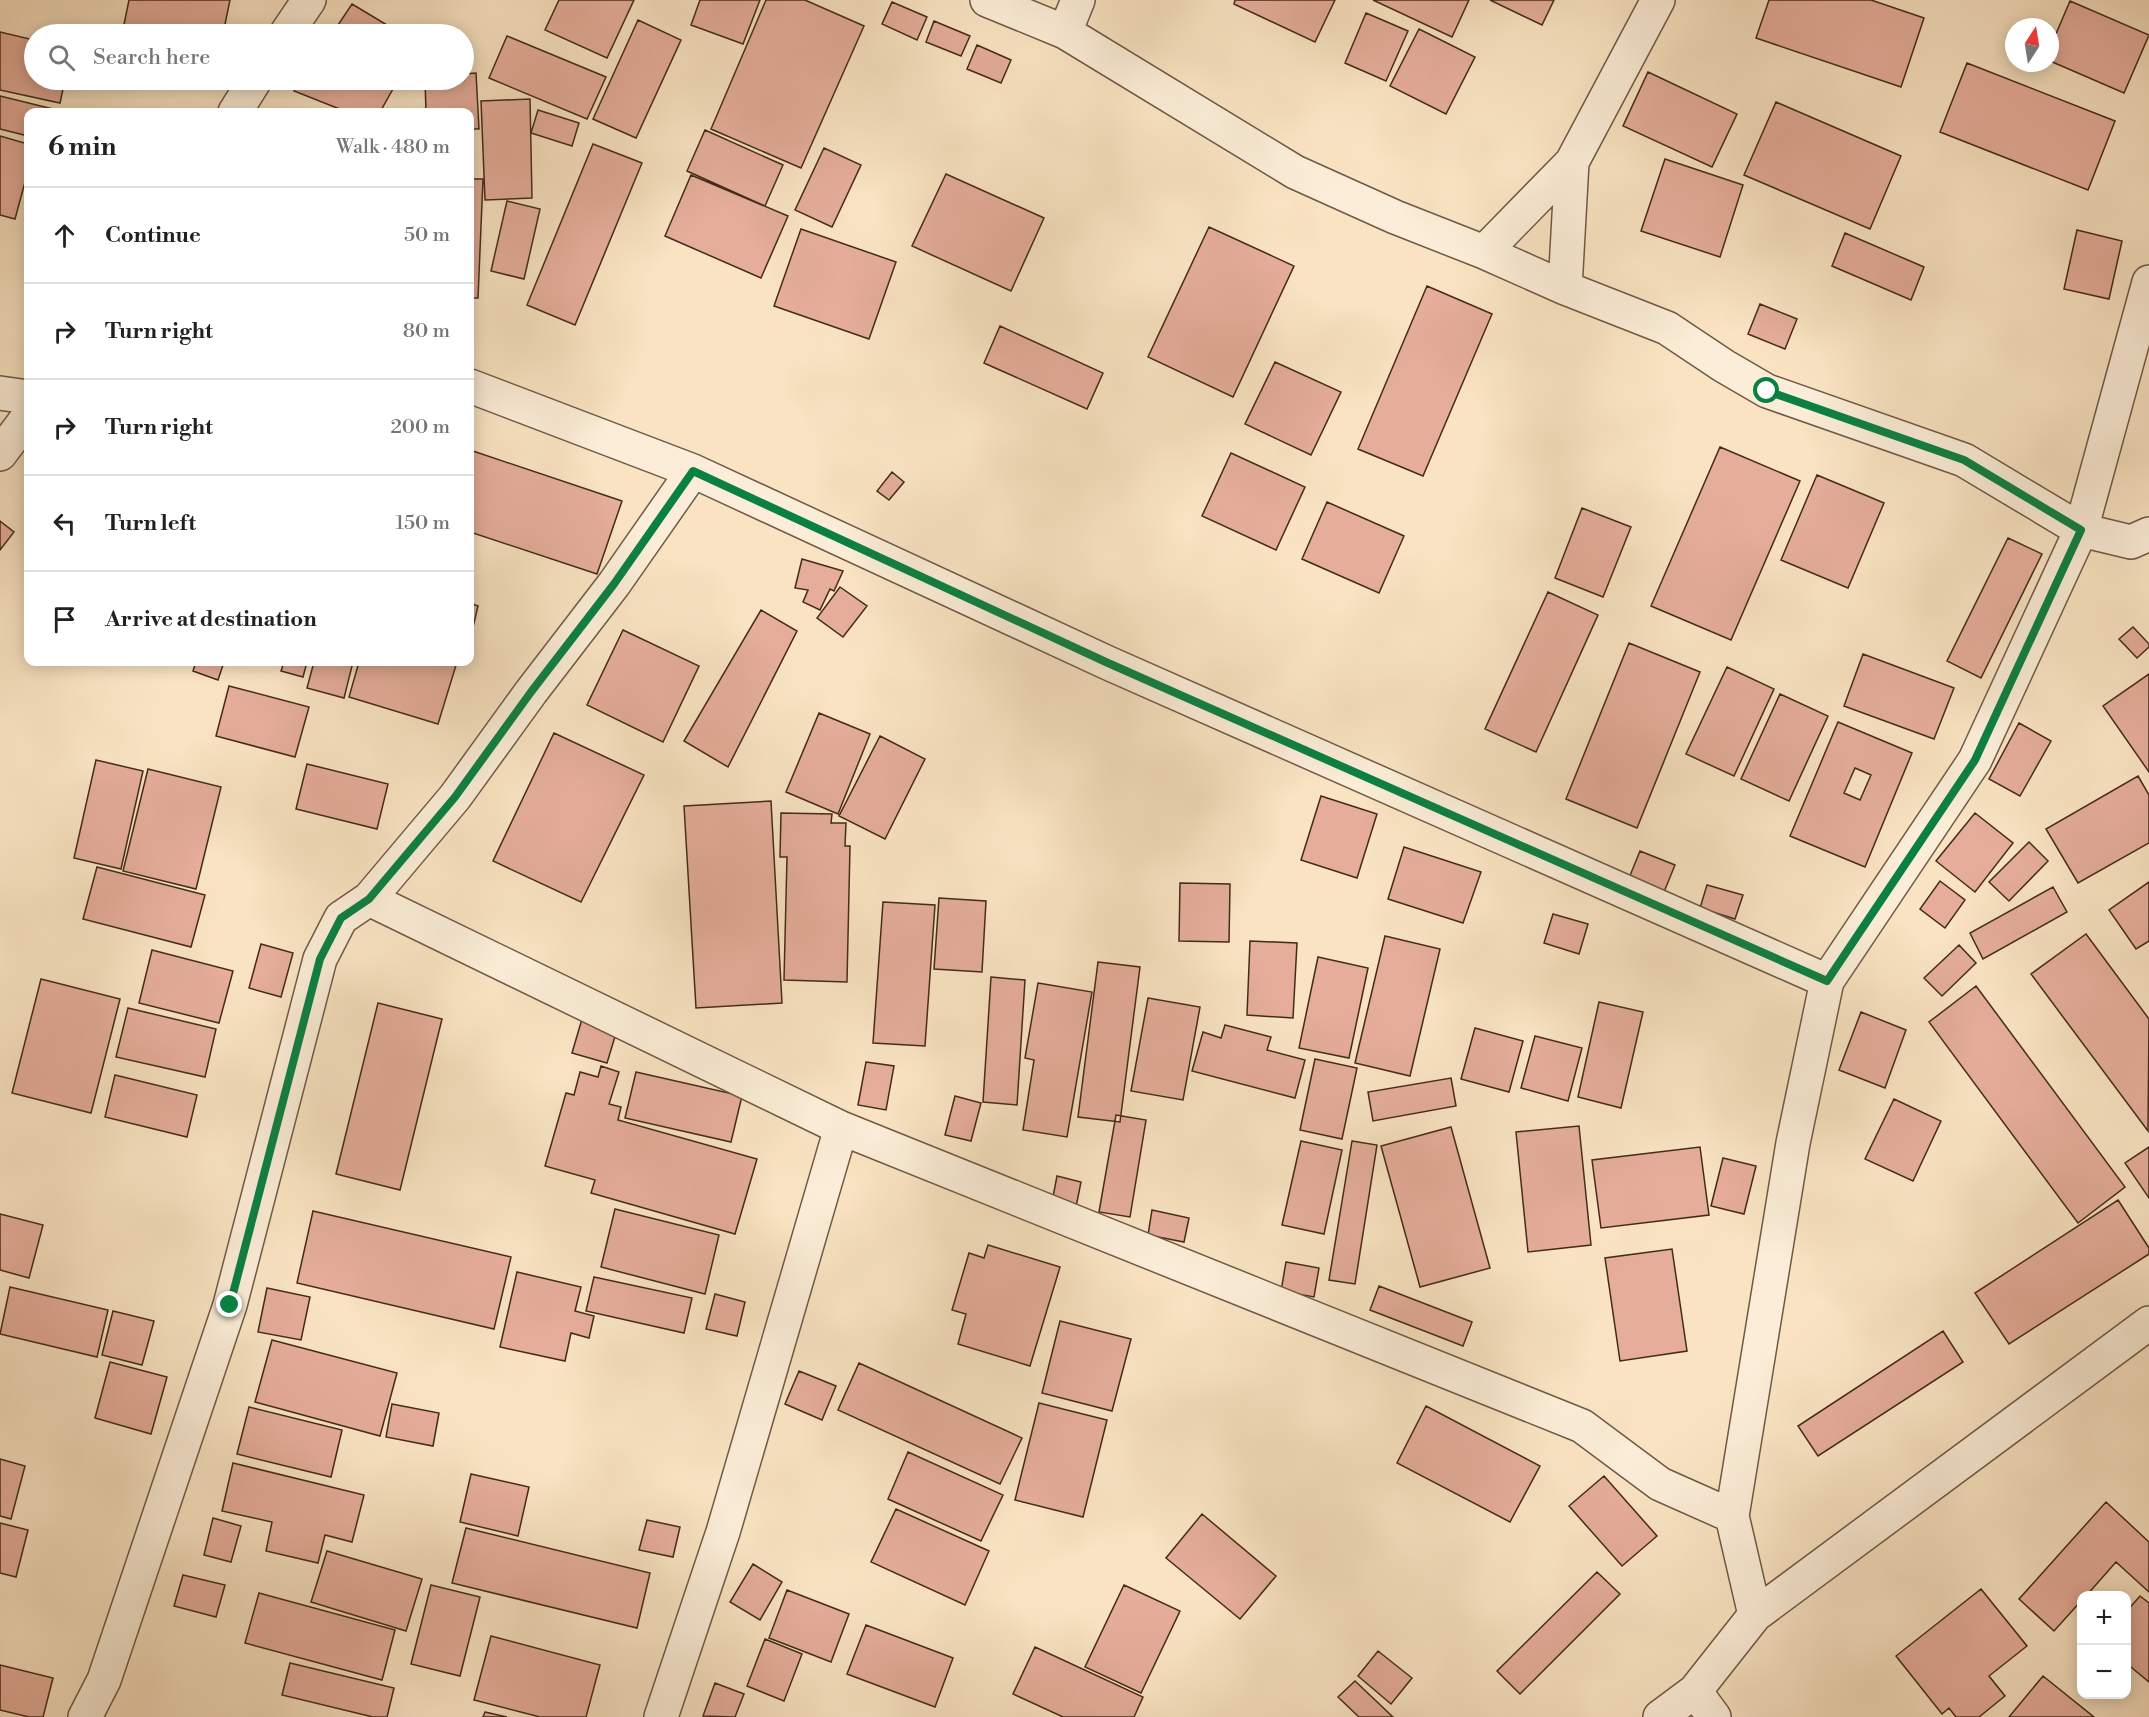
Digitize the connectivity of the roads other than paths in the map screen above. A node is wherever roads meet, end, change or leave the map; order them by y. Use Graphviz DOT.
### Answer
graph roads {
  1 [pos="309,0"];
  2 [pos="987,0"];
  3 [pos="1078,0"];
  4 [pos="1658,0"];
  5 [pos="293,24"];
  6 [pos="1065,32"];
  7 [pos="249,90"];
  8 [pos="238,108"];
  9 [pos="1572,162"];
  10 [pos="1484,252"];
  11 [pos="2149,282"];
  12 [pos="1565,288"];
  13 [pos="474,388"];
  14 [pos="0,393"];
  15 [pos="24,396"];
  16 [pos="24,422"];
  17 [pos="0,454"];
  18 [pos="693,471"];
  19 [pos="2081,530"];
  20 [pos="2149,534"];
  21 [pos="369,899"];
  22 [pos="1827,981"];
  23 [pos="841,1128"];
  24 [pos="2149,1323"];
  25 [pos="1732,1516"];
  26 [pos="1755,1615"];
  27 [pos="1695,1691"];
  28 [pos="85,1717"];
  29 [pos="661,1717"];
  30 [pos="1660,1717"];
  31 [pos="1714,1717"];
  1 -- 5 [label="street"];
  2 -- 6 [label="street"];
  3 -- 6 [label="street"];
  4 -- 9 [label="street"];
  6 -- 10 [label="street"];
  7 -- 8 [label="street"];
  9 -- 10 [label="street"];
  9 -- 12 [label="street"];
  10 -- 12 [label="street"];
  11 -- 19 [label="street"];
  12 -- 19 [label="street"];
  13 -- 18 [label="street"];
  14 -- 15 [label="street"];
  16 -- 17 [label="street"];
  18 -- 21 [label="street"];
  18 -- 22 [label="street"];
  19 -- 20 [label="street"];
  19 -- 22 [label="street"];
  21 -- 23 [label="street"];
  21 -- 28 [label="street"];
  22 -- 25 [label="street"];
  23 -- 25 [label="street"];
  23 -- 29 [label="street"];
  24 -- 26 [label="street"];
  25 -- 26 [label="street"];
  26 -- 27 [label="street"];
  27 -- 30 [label="street"];
  27 -- 31 [label="street"];
}
